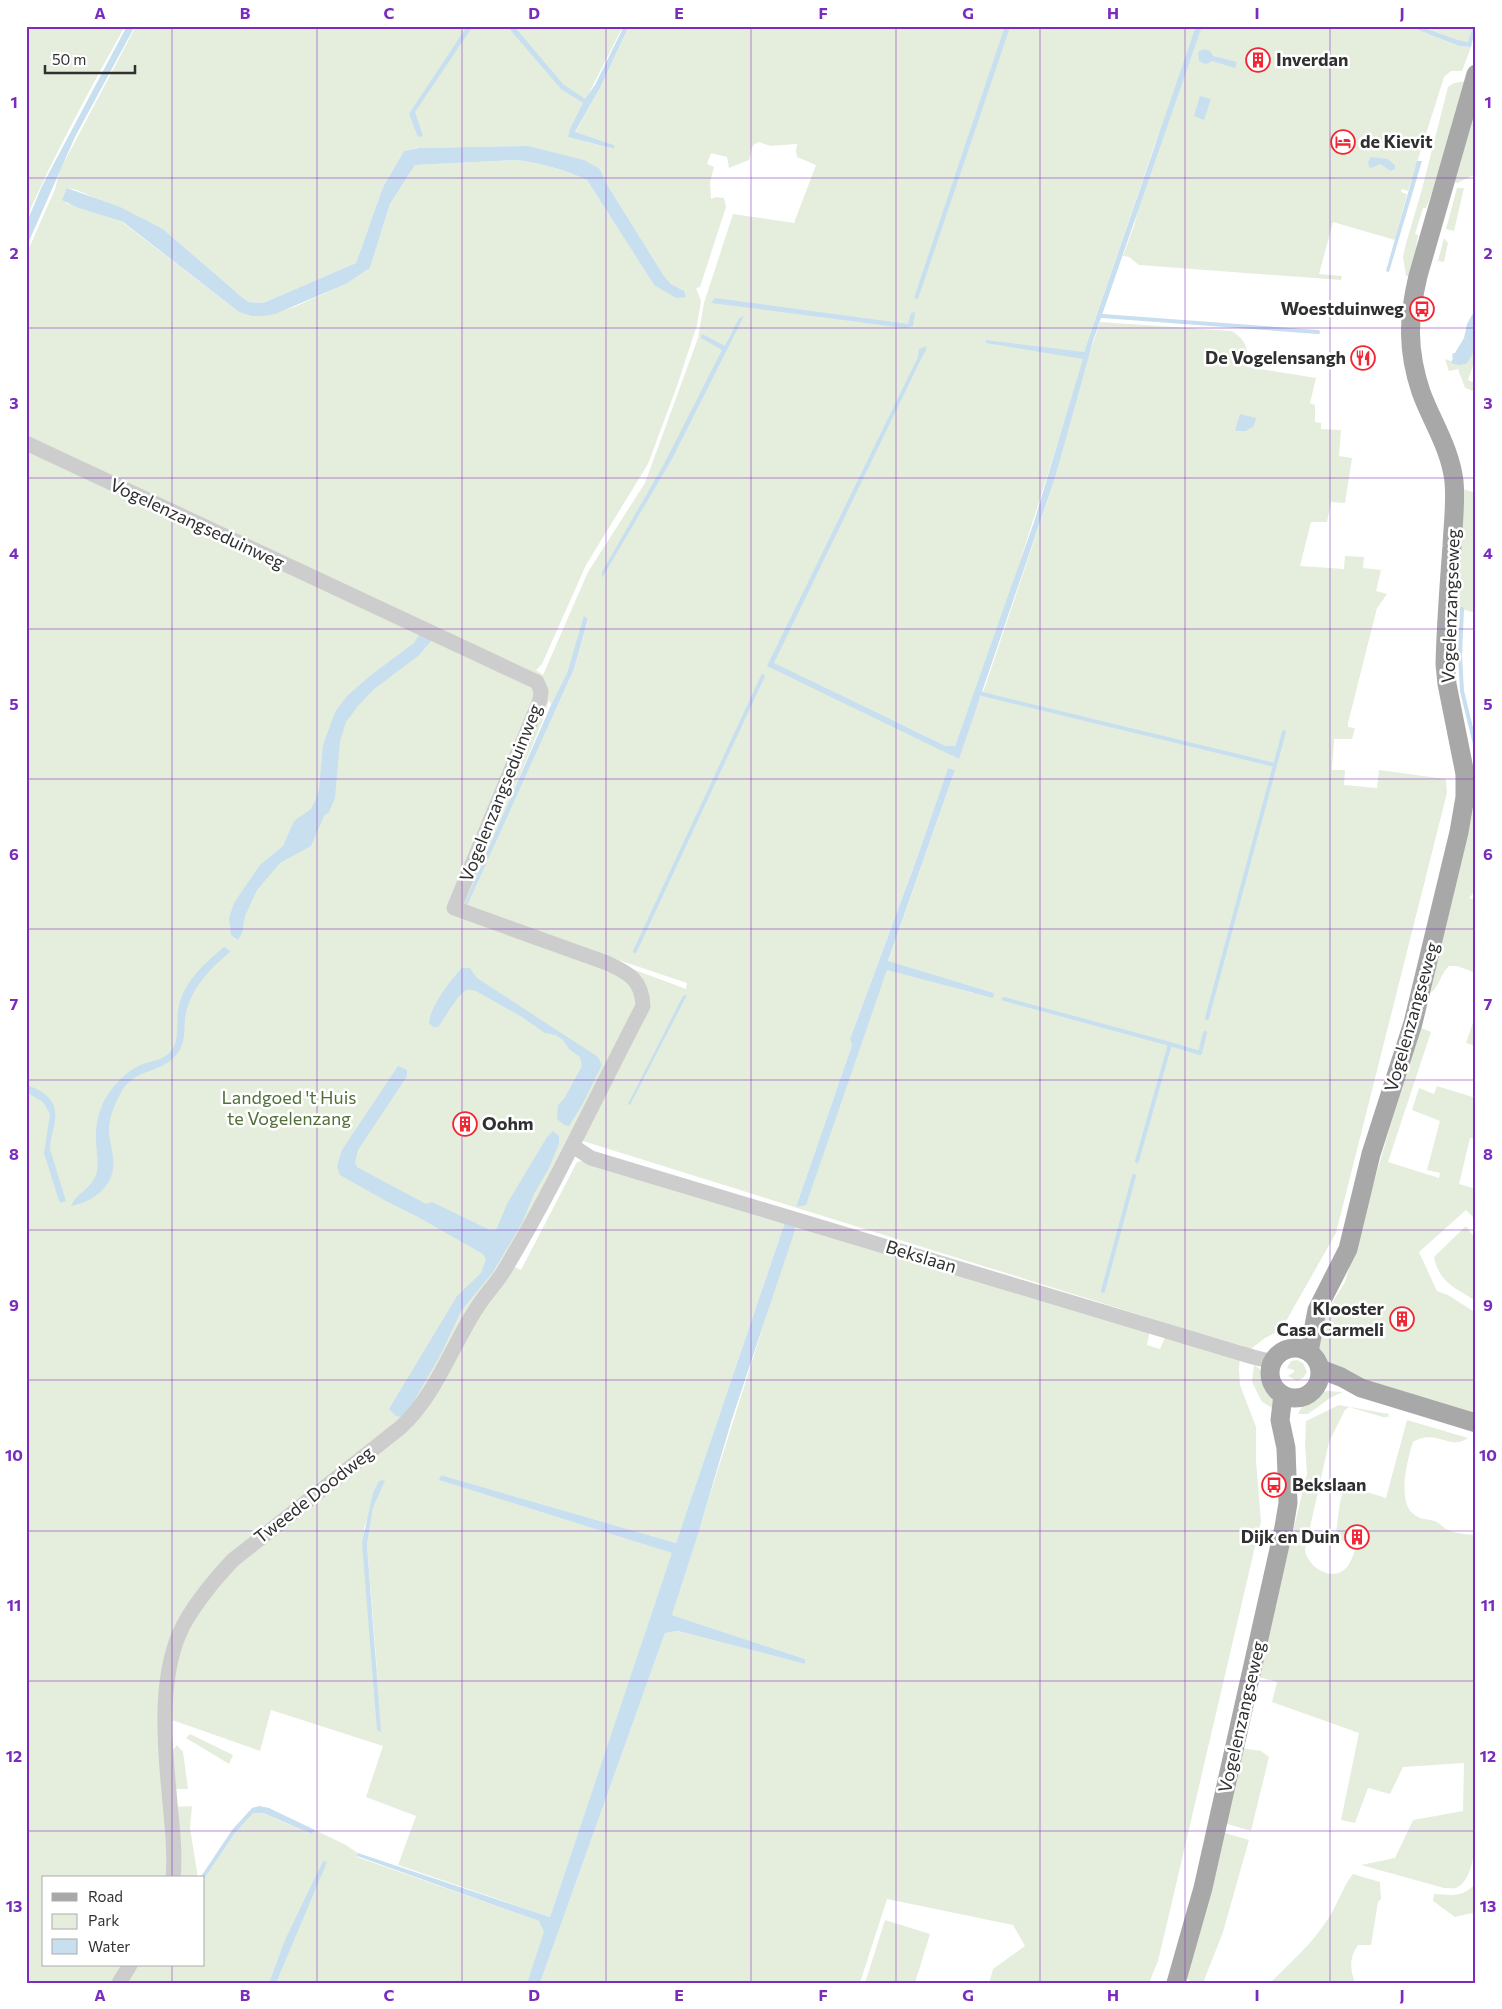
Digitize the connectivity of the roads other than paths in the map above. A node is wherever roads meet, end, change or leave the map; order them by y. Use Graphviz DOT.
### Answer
graph roads {
  1 [pos="1476,74"];
  2 [pos="26,443"];
  3 [pos="573,1146"];
  4 [pos="1302,1350"];
  5 [pos="1273,1362"];
  6 [pos="1319,1377"];
  7 [pos="1290,1397"];
  8 [pos="1476,1423"];
  9 [pos="173,1876"];
  10 [pos="129,1966"];
  11 [pos="119,1983"];
  12 [pos="1176,1983"];
  1 -- 4 [label="main road, Vogelenzangseweg"];
  2 -- 3 [label="street, Vogelenzangseduinweg"];
  3 -- 5 [label="street, Bekslaan"];
  3 -- 9 [label="street, Tweede Doodweg"];
  4 -- 5 [label="main road"];
  4 -- 6 [label="main road"];
  5 -- 7 [label="main road"];
  6 -- 7 [label="main road"];
  6 -- 8 [label="main road"];
  7 -- 12 [label="main road, Vogelenzangseweg"];
  10 -- 11 [label="street"];
}
